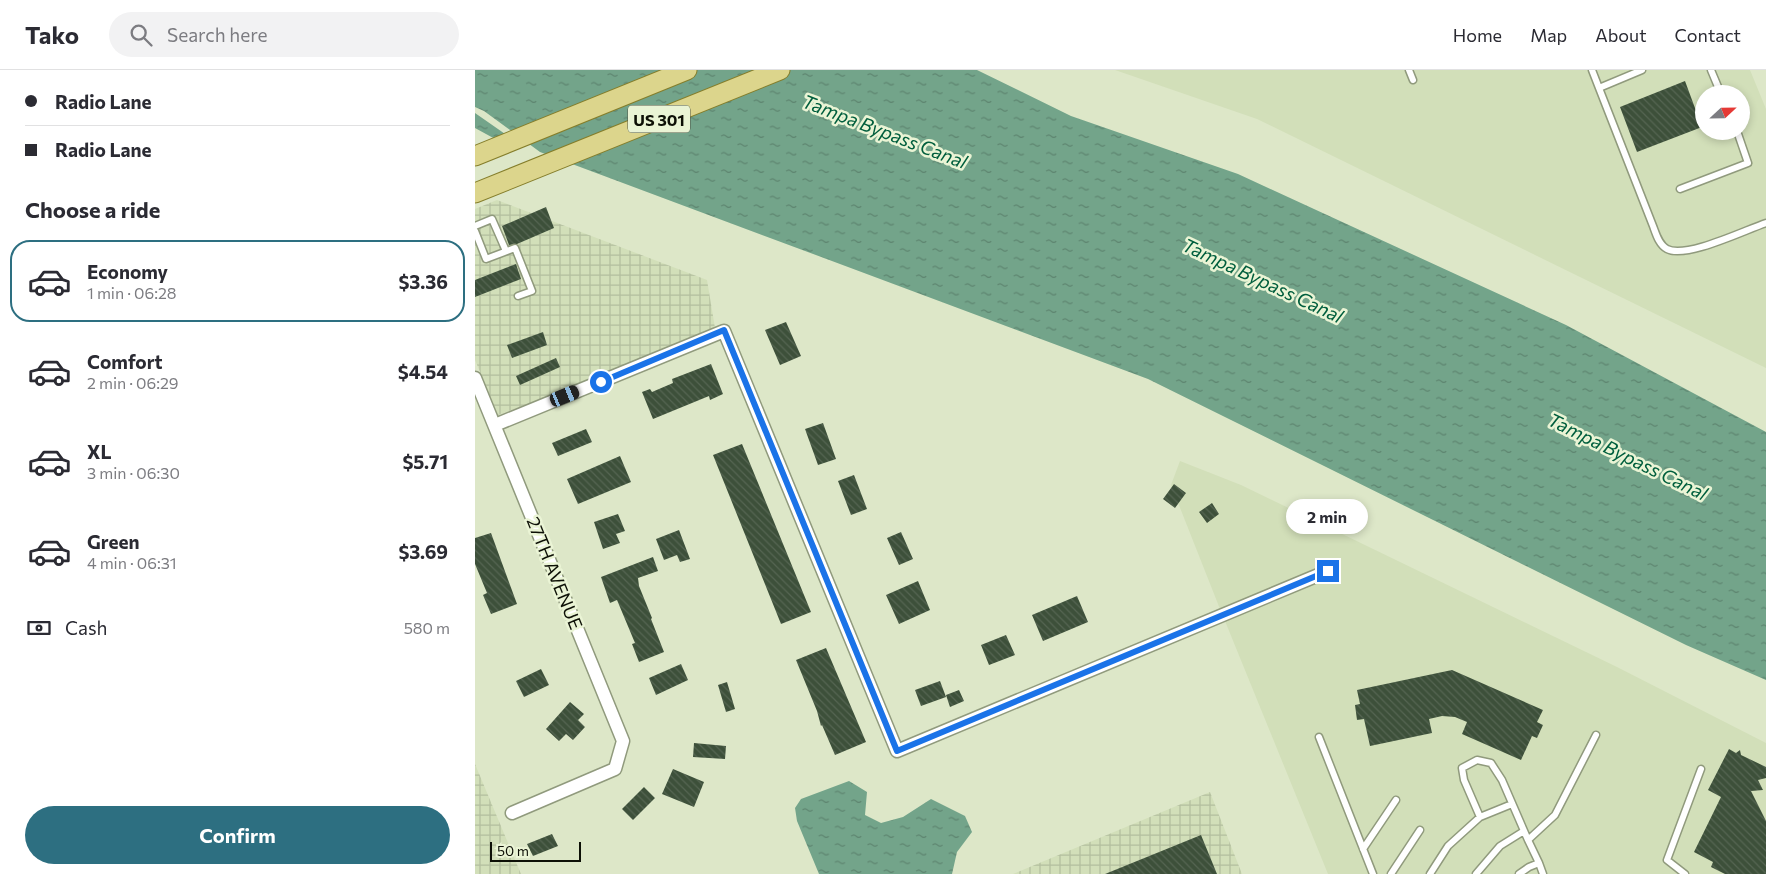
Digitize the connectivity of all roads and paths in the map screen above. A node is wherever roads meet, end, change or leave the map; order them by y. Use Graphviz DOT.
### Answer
graph roads {
  1 [pos="687,70"];
  2 [pos="780,70"];
  3 [pos="1409,70"];
  4 [pos="1592,70"];
  5 [pos="1642,70"];
  6 [pos="1711,70"];
  7 [pos="1413,80"];
  8 [pos="1717,85"];
  9 [pos="1599,88"];
  10 [pos="1740,140"];
  11 [pos="475,156"];
  12 [pos="1680,189"];
  13 [pos="475,193"];
  14 [pos="1766,223"];
  15 [pos="475,226"];
  16 [pos="475,231"];
  17 [pos="506,251"];
  18 [pos="519,296"];
  19 [pos="475,378"];
  20 [pos="495,425"];
  21 [pos="1328,571"];
  22 [pos="1596,735"];
  23 [pos="1319,737"];
  24 [pos="1701,769"];
  25 [pos="1396,800"];
  26 [pos="1512,804"];
  27 [pos="512,813"];
  28 [pos="1480,817"];
  29 [pos="1420,830"];
  30 [pos="1524,831"];
  31 [pos="1528,840"];
  32 [pos="1363,849"];
  33 [pos="1539,863"];
  34 [pos="1373,874"];
  35 [pos="1391,874"];
  36 [pos="1430,874"];
  37 [pos="1476,874"];
  38 [pos="1519,874"];
  39 [pos="1543,874"];
  40 [pos="1685,874"];
  1 -- 11 [label="main road, US 301"];
  2 -- 13 [label="main road, US 301"];
  3 -- 7 [label="lane"];
  4 -- 9 [label="lane"];
  5 -- 9 [label="lane"];
  6 -- 8 [label="lane"];
  9 -- 14 [label="lane"];
  10 -- 12 [label="lane"];
  15 -- 17 [label="lane"];
  16 -- 17 [label="lane"];
  17 -- 18 [label="lane"];
  19 -- 20 [label="street, 27TH AVENUE"];
  20 -- 21 [label="street"];
  20 -- 27 [label="street, 27TH AVENUE"];
  22 -- 31 [label="lane"];
  23 -- 32 [label="lane"];
  24 -- 40 [label="lane"];
  25 -- 32 [label="lane"];
  26 -- 28 [label="lane"];
  26 -- 28 [label="lane"];
  26 -- 30 [label="lane"];
  28 -- 36 [label="lane"];
  29 -- 35 [label="lane"];
  30 -- 31 [label="lane"];
  30 -- 37 [label="lane"];
  31 -- 33 [label="lane"];
  32 -- 34 [label="lane"];
  33 -- 38 [label="lane"];
  33 -- 39 [label="lane"];
}
